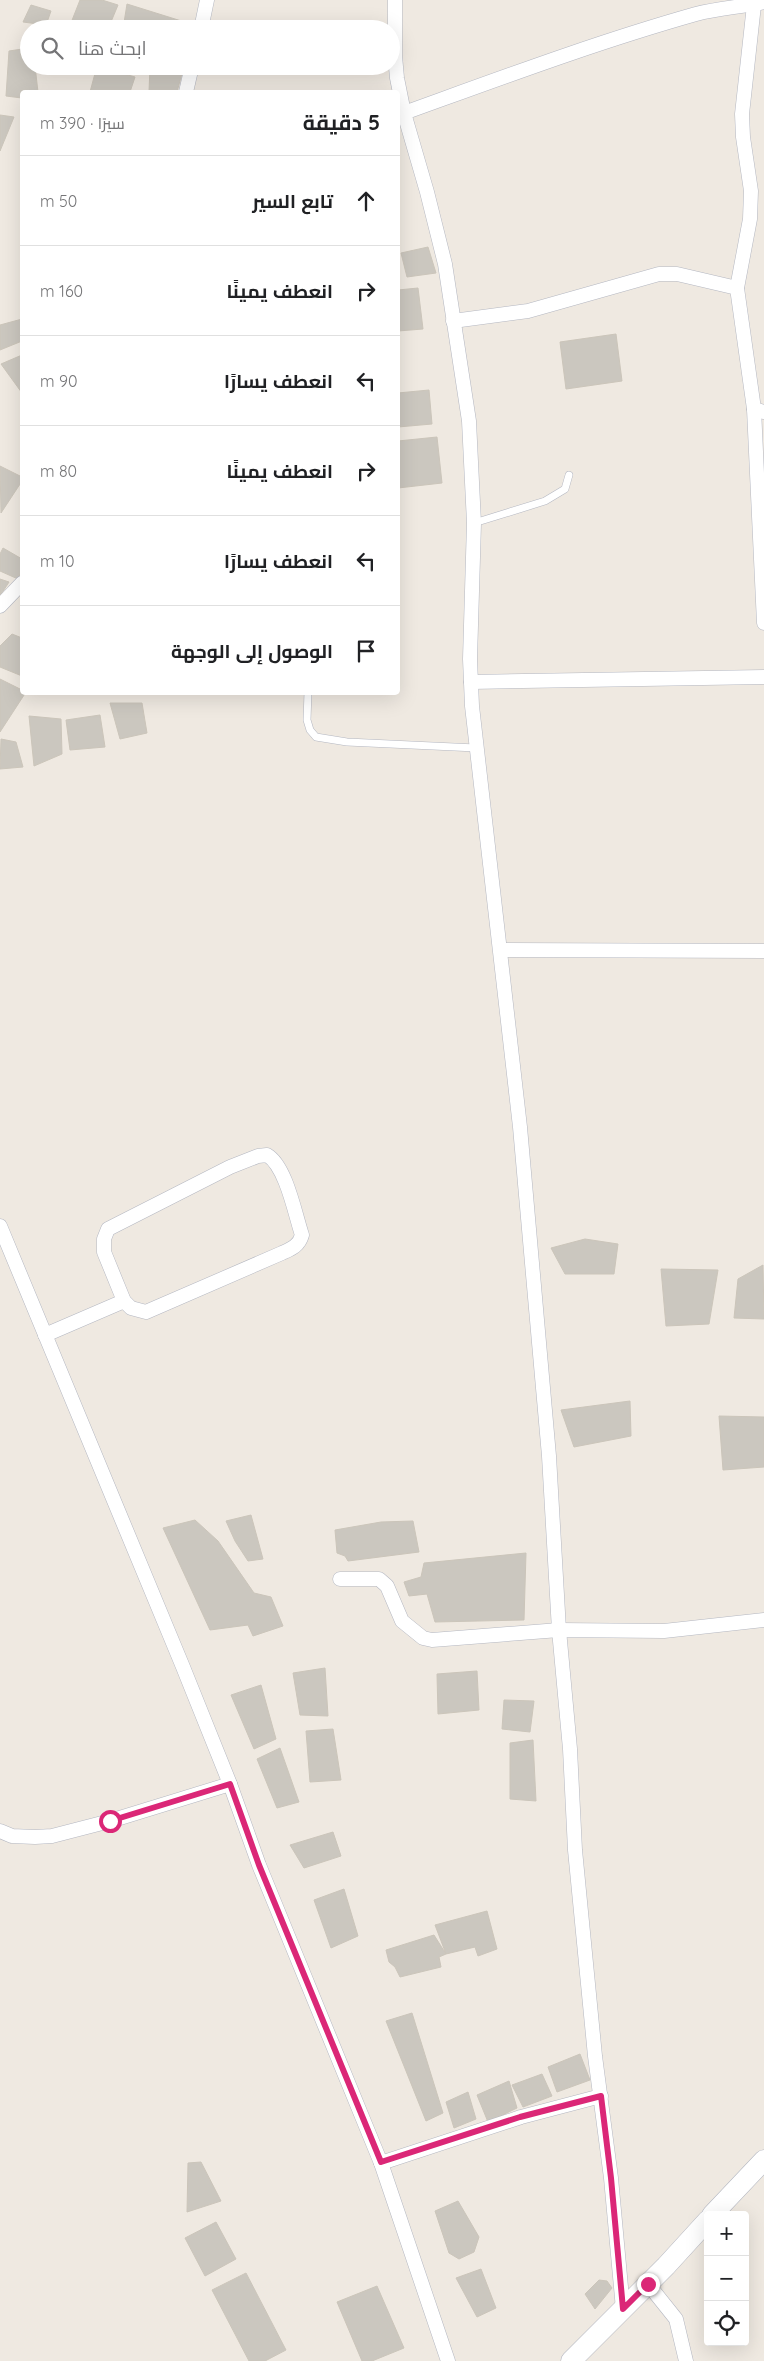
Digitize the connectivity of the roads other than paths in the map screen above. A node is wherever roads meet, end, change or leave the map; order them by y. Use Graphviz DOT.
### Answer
graph roads {
  1 [pos="207,0"];
  2 [pos="395,0"];
  3 [pos="759,4"];
  4 [pos="203,20"];
  5 [pos="395,20"];
  6 [pos="190,75"];
  7 [pos="397,75"];
  8 [pos="186,90"];
  9 [pos="400,90"];
  10 [pos="400,91"];
  11 [pos="404,114"];
  12 [pos="737,288"];
  13 [pos="453,321"];
  14 [pos="759,410"];
  15 [pos="569,475"];
  16 [pos="474,523"];
  17 [pos="20,585"];
  18 [pos="0,606"];
  19 [pos="764,623"];
  20 [pos="764,677"];
  21 [pos="471,682"];
  22 [pos="308,695"];
  23 [pos="476,748"];
  24 [pos="501,950"];
  25 [pos="764,951"];
  26 [pos="0,1226"];
  27 [pos="124,1301"];
  28 [pos="45,1335"];
  29 [pos="340,1579"];
  30 [pos="764,1620"];
  31 [pos="559,1630"];
  32 [pos="230,1784"];
  33 [pos="0,1831"];
  34 [pos="601,2096"];
  35 [pos="764,2160"];
  36 [pos="381,2162"];
  37 [pos="716,2211"];
  38 [pos="704,2224"];
  39 [pos="648,2284"];
  40 [pos="623,2309"];
  41 [pos="448,2361"];
  42 [pos="570,2361"];
  43 [pos="686,2361"];
  1 -- 4 [label="street"];
  2 -- 5 [label="street"];
  3 -- 11 [label="street"];
  3 -- 12 [label="street"];
  6 -- 8 [label="street"];
  7 -- 9 [label="street"];
  10 -- 11 [label="street"];
  11 -- 13 [label="street"];
  12 -- 13 [label="street"];
  12 -- 14 [label="street"];
  13 -- 16 [label="street"];
  14 -- 19 [label="street"];
  15 -- 16 [label="lane"];
  16 -- 21 [label="street"];
  17 -- 18 [label="street"];
  20 -- 21 [label="street"];
  21 -- 23 [label="street"];
  22 -- 23 [label="lane"];
  23 -- 24 [label="street"];
  24 -- 25 [label="street"];
  24 -- 31 [label="street"];
  26 -- 28 [label="street"];
  27 -- 27 [label="street"];
  27 -- 28 [label="street"];
  28 -- 32 [label="street"];
  29 -- 31 [label="street"];
  30 -- 31 [label="street"];
  31 -- 34 [label="street"];
  32 -- 33 [label="street"];
  32 -- 36 [label="street"];
  34 -- 36 [label="street"];
  34 -- 40 [label="street"];
  35 -- 37 [label="street"];
  36 -- 41 [label="street"];
  38 -- 39 [label="street"];
  39 -- 40 [label="street"];
  39 -- 43 [label="street"];
  40 -- 42 [label="street"];
}
